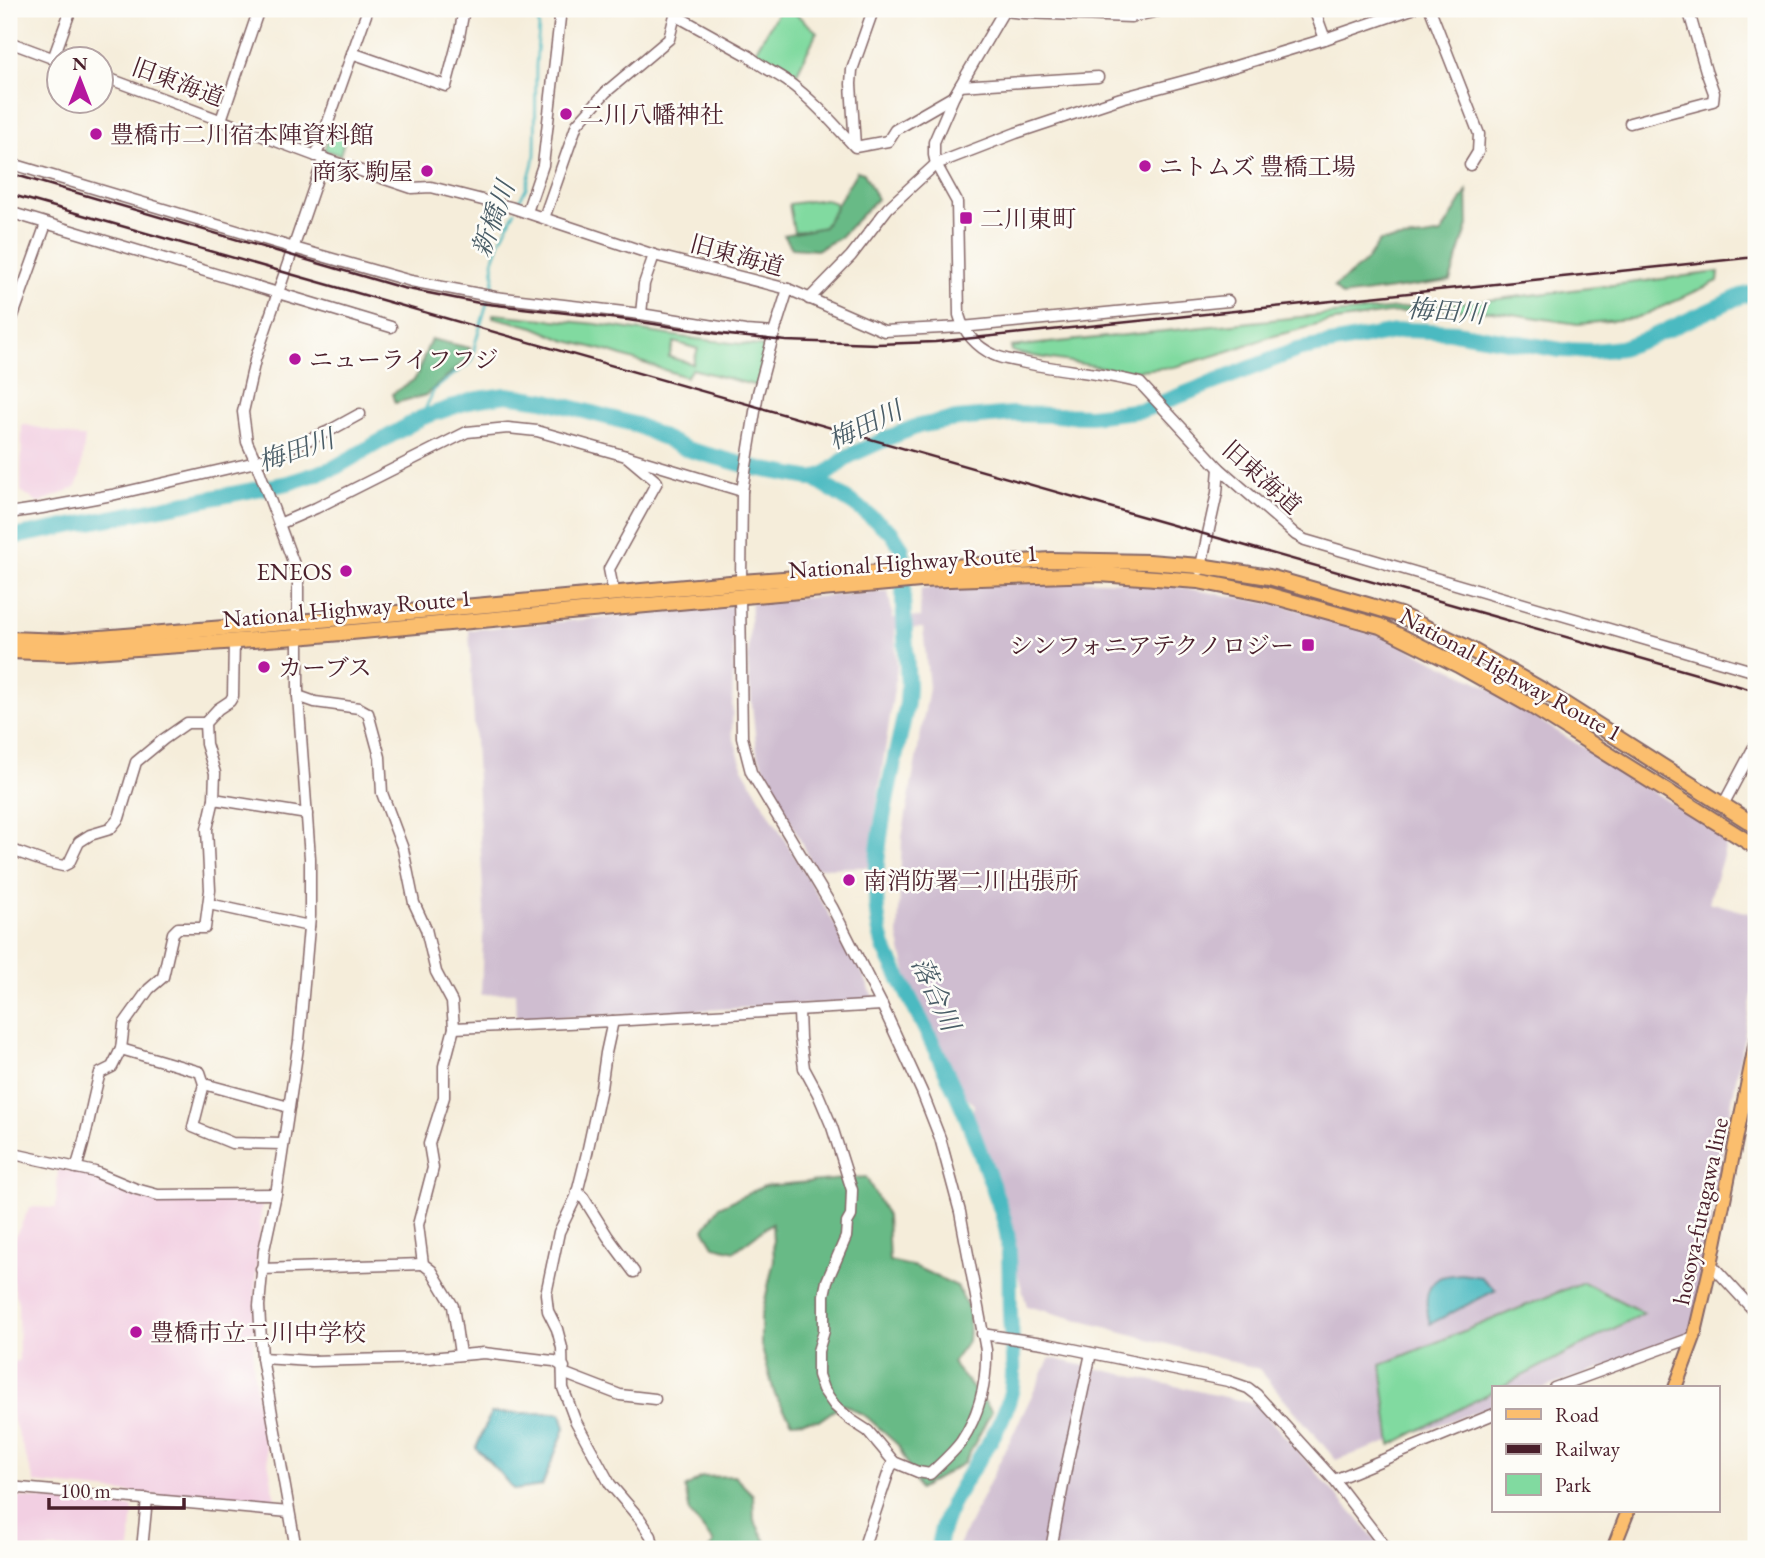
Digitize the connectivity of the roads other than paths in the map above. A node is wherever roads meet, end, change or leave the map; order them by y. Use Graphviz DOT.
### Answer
graph roads {
  1 [pos="71,9"];
  2 [pos="259,9"];
  3 [pos="368,9"];
  4 [pos="464,9"];
  5 [pos="561,9"];
  6 [pos="871,9"];
  7 [pos="1168,9"];
  8 [pos="1314,9"];
  9 [pos="1412,9"];
  10 [pos="1430,9"];
  11 [pos="1688,9"];
  12 [pos="1002,10"];
  13 [pos="1152,11"];
  14 [pos="676,12"];
  15 [pos="1325,39"];
  16 [pos="9,42"];
  17 [pos="60,46"];
  18 [pos="352,54"];
  19 [pos="46,56"];
  20 [pos="1098,77"];
  21 [pos="116,81"];
  22 [pos="960,86"];
  23 [pos="954,96"];
  24 [pos="220,120"];
  25 [pos="1630,123"];
  26 [pos="855,147"];
  27 [pos="320,157"];
  28 [pos="9,163"];
  29 [pos="936,164"];
  30 [pos="1470,165"];
  31 [pos="519,210"];
  32 [pos="9,212"];
  33 [pos="544,218"];
  34 [pos="46,224"];
  35 [pos="294,248"];
  36 [pos="654,255"];
  37 [pos="788,289"];
  38 [pos="279,290"];
  39 [pos="809,299"];
  40 [pos="1228,301"];
  41 [pos="641,314"];
  42 [pos="9,327"];
  43 [pos="391,327"];
  44 [pos="962,327"];
  45 [pos="774,333"];
  46 [pos="360,414"];
  47 [pos="626,456"];
  48 [pos="257,465"];
  49 [pos="1219,468"];
  50 [pos="743,490"];
  51 [pos="9,513"];
  52 [pos="277,520"];
  53 [pos="1200,566"];
  54 [pos="919,575"];
  55 [pos="1198,581"];
  56 [pos="740,589"];
  57 [pos="614,594"];
  58 [pos="297,630"];
  59 [pos="9,639"];
  60 [pos="234,641"];
  61 [pos="9,651"];
  62 [pos="1756,672"];
  63 [pos="298,696"];
  64 [pos="205,723"];
  65 [pos="1756,744"];
  66 [pos="214,799"];
  67 [pos="1723,804"];
  68 [pos="307,814"];
  69 [pos="1756,826"];
  70 [pos="1756,847"];
  71 [pos="9,849"];
  72 [pos="209,904"];
  73 [pos="309,926"];
  74 [pos="882,1005"];
  75 [pos="799,1011"];
  76 [pos="613,1021"];
  77 [pos="454,1028"];
  78 [pos="1756,1041"];
  79 [pos="121,1049"];
  80 [pos="204,1084"];
  81 [pos="289,1107"];
  82 [pos="283,1144"];
  83 [pos="9,1153"];
  84 [pos="76,1168"];
  85 [pos="577,1192"];
  86 [pos="276,1194"];
  87 [pos="423,1264"];
  88 [pos="1711,1264"];
  89 [pos="261,1269"];
  90 [pos="634,1272"];
  91 [pos="1756,1313"];
  92 [pos="982,1334"];
  93 [pos="1694,1337"];
  94 [pos="1091,1353"];
  95 [pos="460,1354"];
  96 [pos="262,1358"];
  97 [pos="563,1370"];
  98 [pos="1560,1386"];
  99 [pos="1676,1386"];
  100 [pos="655,1399"];
  101 [pos="1492,1415"];
  102 [pos="894,1462"];
  103 [pos="1334,1480"];
  104 [pos="9,1487"];
  105 [pos="147,1499"];
  106 [pos="289,1512"];
  107 [pos="1628,1512"];
  108 [pos="142,1549"];
  109 [pos="296,1549"];
  110 [pos="654,1549"];
  111 [pos="863,1549"];
  112 [pos="1051,1549"];
  113 [pos="1387,1549"];
  114 [pos="1613,1549"];
  1 -- 17 [label="street"];
  2 -- 24 [label="street"];
  3 -- 18 [label="street"];
  4 -- 18 [label="street"];
  5 -- 31 [label="street"];
  6 -- 26 [label="street"];
  7 -- 13 [label="street"];
  8 -- 15 [label="street"];
  9 -- 15 [label="street"];
  10 -- 30 [label="street"];
  11 -- 25 [label="street"];
  12 -- 13 [label="street"];
  12 -- 22 [label="street"];
  14 -- 26 [label="street"];
  14 -- 33 [label="street"];
  15 -- 29 [label="street"];
  16 -- 19 [label="street"];
  18 -- 27 [label="street"];
  20 -- 22 [label="street"];
  21 -- 24 [label="street, 旧東海道"];
  22 -- 23 [label="street"];
  23 -- 26 [label="street"];
  23 -- 29 [label="street"];
  24 -- 27 [label="street, 旧東海道"];
  27 -- 31 [label="street, 旧東海道"];
  27 -- 35 [label="street"];
  28 -- 35 [label="street"];
  29 -- 39 [label="street"];
  29 -- 44 [label="street"];
  31 -- 33 [label="street, 旧東海道"];
  32 -- 34 [label="street"];
  33 -- 36 [label="street, 旧東海道"];
  34 -- 38 [label="street"];
  34 -- 42 [label="street"];
  35 -- 38 [label="street"];
  35 -- 41 [label="street"];
  36 -- 37 [label="street, 旧東海道"];
  36 -- 41 [label="street"];
  37 -- 39 [label="street, 旧東海道"];
  37 -- 45 [label="street"];
  38 -- 43 [label="street"];
  38 -- 48 [label="street"];
  39 -- 44 [label="street, 旧東海道"];
  40 -- 44 [label="street"];
  41 -- 45 [label="street"];
  44 -- 49 [label="street, 旧東海道"];
  45 -- 50 [label="street"];
  46 -- 48 [label="street"];
  47 -- 50 [label="street"];
  47 -- 52 [label="street"];
  47 -- 57 [label="street"];
  48 -- 51 [label="street"];
  48 -- 52 [label="street"];
  49 -- 53 [label="street"];
  49 -- 62 [label="street, 旧東海道"];
  50 -- 56 [label="street"];
  52 -- 58 [label="street"];
  53 -- 54 [label="highway, National Highway Route 1"];
  53 -- 55 [label="street"];
  53 -- 67 [label="highway, National Highway Route 1"];
  54 -- 55 [label="highway, National Highway Route 1"];
  54 -- 56 [label="highway, National Highway Route 1"];
  55 -- 70 [label="highway, National Highway Route 1"];
  56 -- 57 [label="highway, National Highway Route 1"];
  56 -- 58 [label="highway, National Highway Route 1"];
  56 -- 74 [label="street"];
  57 -- 58 [label="highway, National Highway Route 1"];
  58 -- 59 [label="highway, National Highway Route 1"];
  58 -- 60 [label="highway, National Highway Route 1"];
  58 -- 63 [label="street"];
  60 -- 61 [label="highway, National Highway Route 1"];
  60 -- 64 [label="street"];
  63 -- 68 [label="street"];
  63 -- 77 [label="street"];
  64 -- 66 [label="street"];
  64 -- 71 [label="street"];
  65 -- 67 [label="street"];
  66 -- 68 [label="street"];
  66 -- 72 [label="street"];
  67 -- 69 [label="highway, National Highway Route 1"];
  68 -- 73 [label="street"];
  72 -- 73 [label="street"];
  72 -- 79 [label="street"];
  73 -- 81 [label="street"];
  74 -- 75 [label="street"];
  74 -- 92 [label="street"];
  75 -- 76 [label="street"];
  75 -- 102 [label="street"];
  76 -- 77 [label="street"];
  76 -- 85 [label="street"];
  77 -- 87 [label="street"];
  78 -- 88 [label="main road, hosoya-futagawa line"];
  79 -- 80 [label="street"];
  79 -- 84 [label="street"];
  80 -- 81 [label="street"];
  80 -- 82 [label="street"];
  81 -- 82 [label="street"];
  82 -- 86 [label="street"];
  83 -- 84 [label="street"];
  84 -- 86 [label="street"];
  85 -- 90 [label="street"];
  85 -- 97 [label="street"];
  86 -- 89 [label="street"];
  87 -- 89 [label="street"];
  87 -- 95 [label="street"];
  88 -- 91 [label="street"];
  88 -- 93 [label="main road, hosoya-futagawa line"];
  89 -- 96 [label="street"];
  92 -- 94 [label="street"];
  92 -- 102 [label="street"];
  93 -- 98 [label="street"];
  93 -- 99 [label="main road, hosoya-futagawa line"];
  94 -- 103 [label="street"];
  94 -- 112 [label="street"];
  95 -- 96 [label="street"];
  95 -- 97 [label="street"];
  96 -- 106 [label="street"];
  97 -- 100 [label="street"];
  97 -- 110 [label="street"];
  101 -- 103 [label="street"];
  102 -- 111 [label="street"];
  103 -- 113 [label="street"];
  104 -- 105 [label="street"];
  105 -- 106 [label="street"];
  105 -- 108 [label="street"];
  106 -- 109 [label="street"];
  107 -- 114 [label="main road"];
}
